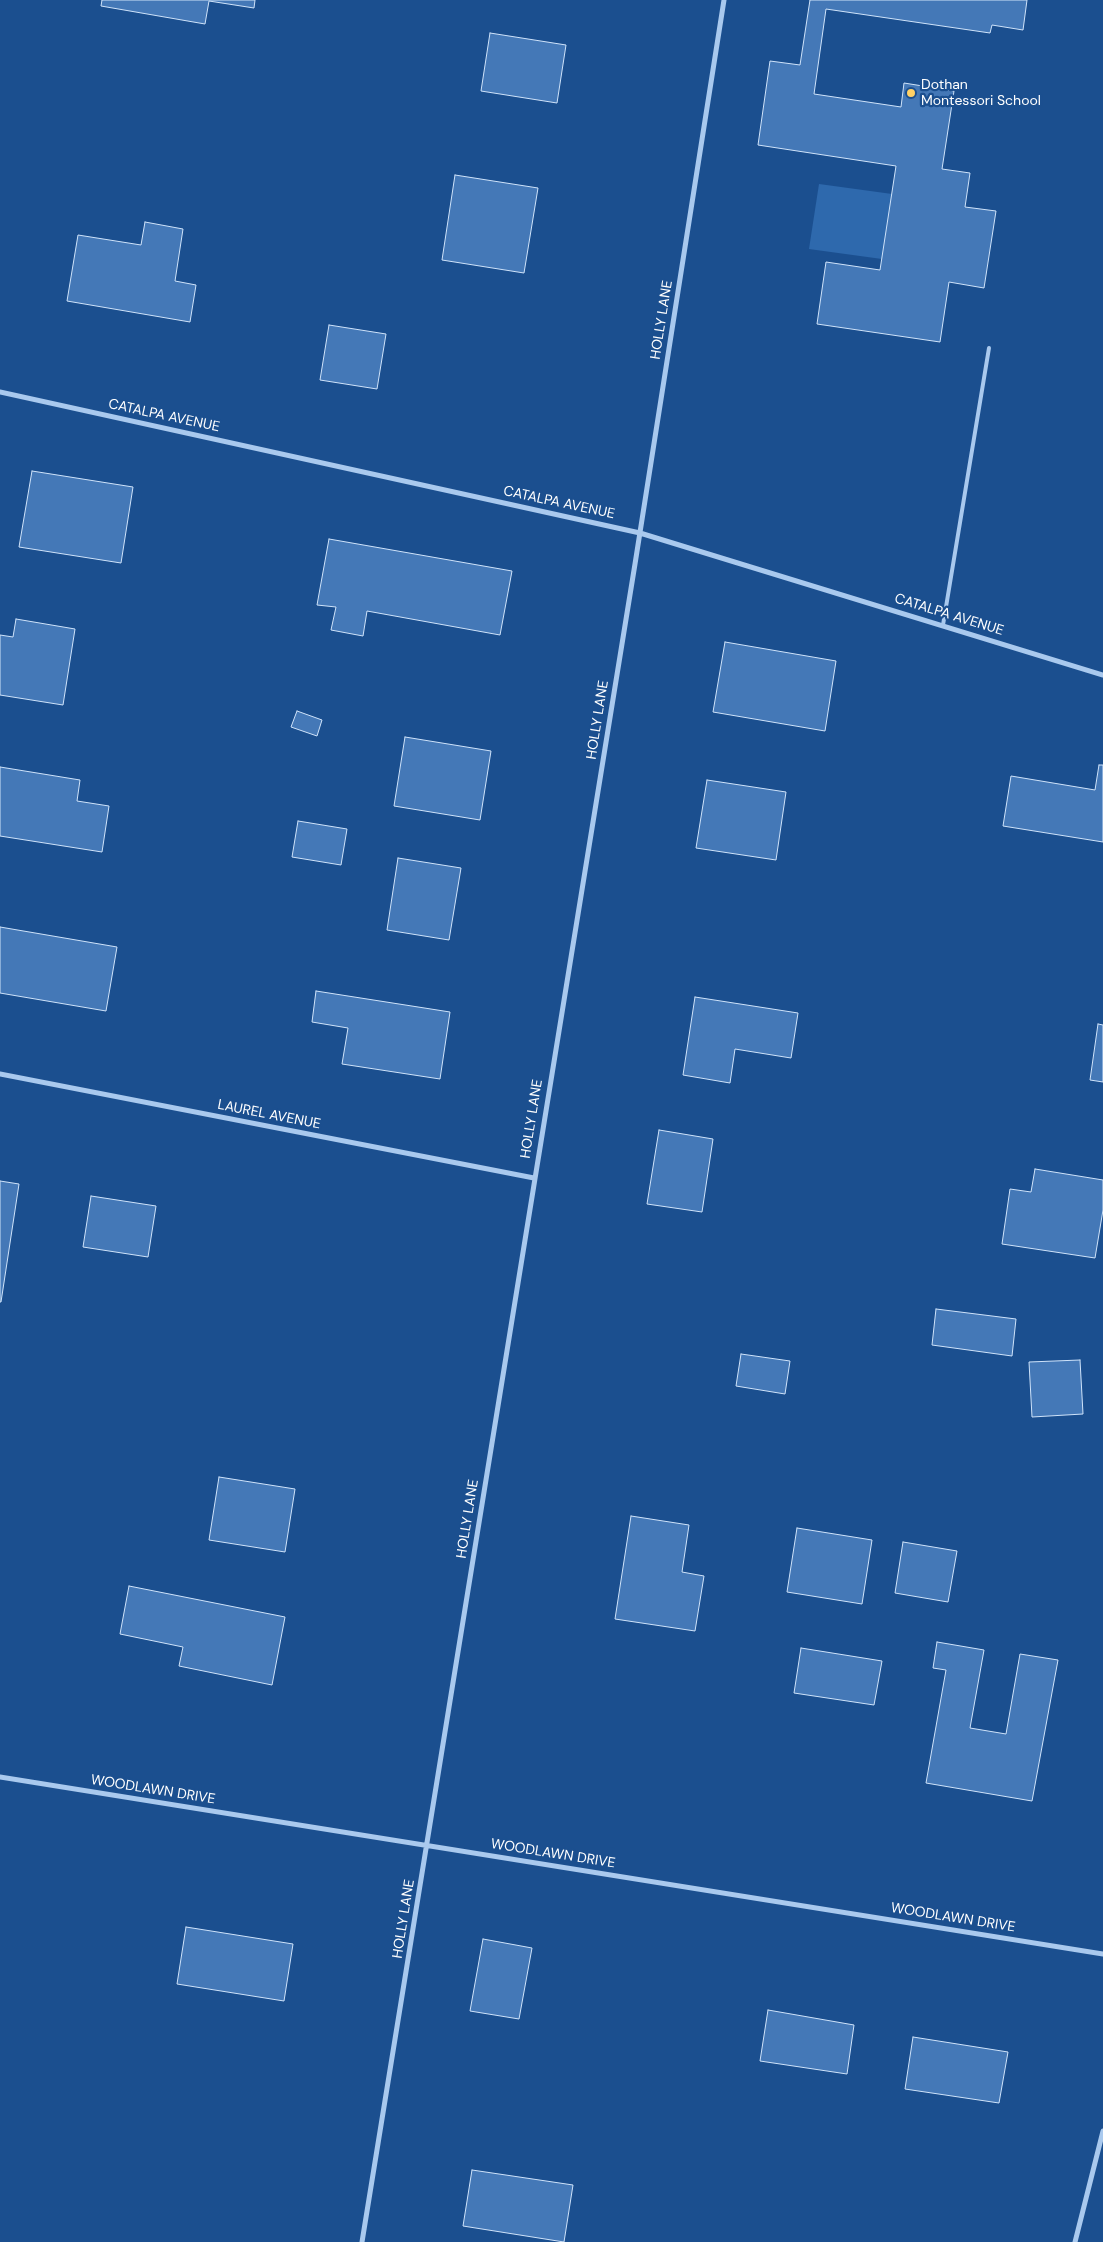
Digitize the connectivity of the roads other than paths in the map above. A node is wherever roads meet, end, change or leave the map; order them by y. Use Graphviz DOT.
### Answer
graph roads {
  1 [pos="724,0"];
  2 [pos="989,348"];
  3 [pos="0,392"];
  4 [pos="640,533"];
  5 [pos="943,625"];
  6 [pos="1103,675"];
  7 [pos="0,1074"];
  8 [pos="534,1178"];
  9 [pos="0,1777"];
  10 [pos="428,1845"];
  11 [pos="1103,1954"];
  12 [pos="1103,2131"];
  13 [pos="362,2242"];
  14 [pos="1075,2242"];
  1 -- 4 [label="street, HOLLY LANE"];
  2 -- 5 [label="lane"];
  3 -- 4 [label="street, CATALPA AVENUE"];
  4 -- 5 [label="street, CATALPA AVENUE"];
  4 -- 8 [label="street, HOLLY LANE"];
  5 -- 6 [label="street, CATALPA AVENUE"];
  7 -- 8 [label="street, LAUREL AVENUE"];
  8 -- 10 [label="street, HOLLY LANE"];
  9 -- 10 [label="street, WOODLAWN DRIVE"];
  10 -- 11 [label="street, WOODLAWN DRIVE"];
  10 -- 13 [label="street, HOLLY LANE"];
  12 -- 14 [label="street"];
}
